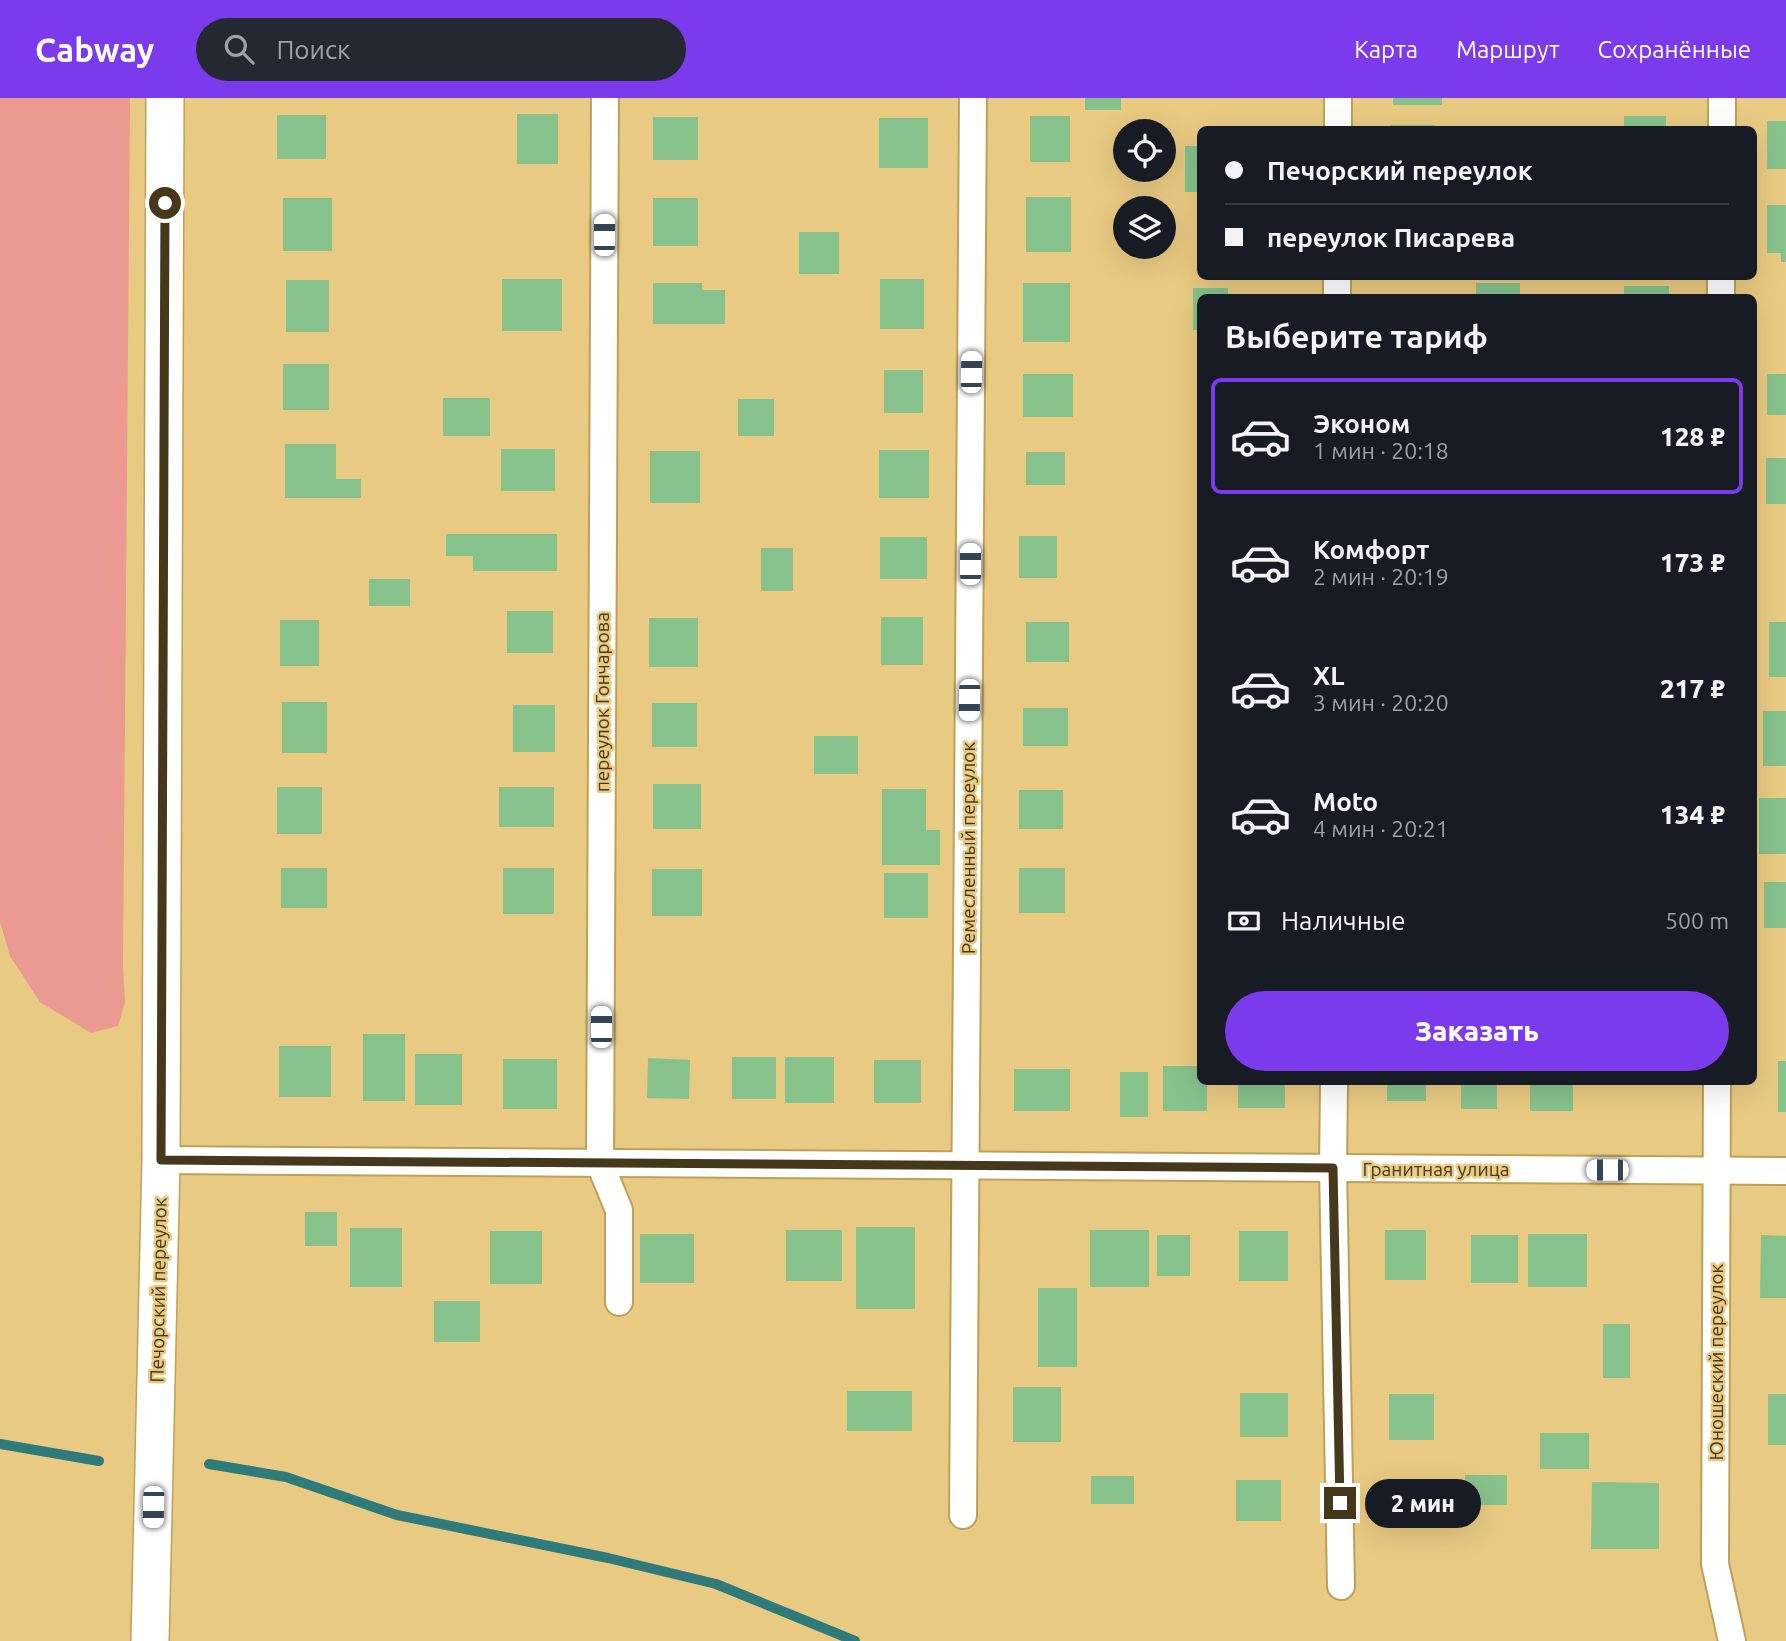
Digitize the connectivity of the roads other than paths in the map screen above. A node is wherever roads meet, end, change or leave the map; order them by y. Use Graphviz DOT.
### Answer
graph roads {
  1 [pos="165,98"];
  2 [pos="605,98"];
  3 [pos="973,98"];
  4 [pos="1338,98"];
  5 [pos="1722,98"];
  6 [pos="1338,126"];
  7 [pos="1722,126"];
  8 [pos="1334,1085"];
  9 [pos="1717,1085"];
  10 [pos="161,1160"];
  11 [pos="600,1164"];
  12 [pos="965,1166"];
  13 [pos="1333,1168"];
  14 [pos="1717,1170"];
  15 [pos="1786,1171"];
  16 [pos="619,1302"];
  17 [pos="963,1515"];
  18 [pos="1342,1586"];
  19 [pos="150,1641"];
  20 [pos="1732,1641"];
  1 -- 10 [label="street, Печорский переулок"];
  2 -- 11 [label="street, переулок Гончарова"];
  3 -- 12 [label="street, Ремесленный переулок"];
  4 -- 6 [label="street"];
  5 -- 7 [label="street"];
  8 -- 13 [label="street"];
  9 -- 14 [label="street, Юношеский переулок"];
  10 -- 11 [label="street, Гранитная улица"];
  10 -- 19 [label="street, Печорский переулок"];
  11 -- 12 [label="street, Гранитная улица"];
  11 -- 16 [label="street, переулок Гончарова"];
  12 -- 13 [label="street, Гранитная улица"];
  12 -- 17 [label="street, Ремесленный переулок"];
  13 -- 14 [label="street, Гранитная улица"];
  13 -- 18 [label="street"];
  14 -- 15 [label="street, Гранитная улица"];
  14 -- 20 [label="street, Юношеский переулок"];
}
